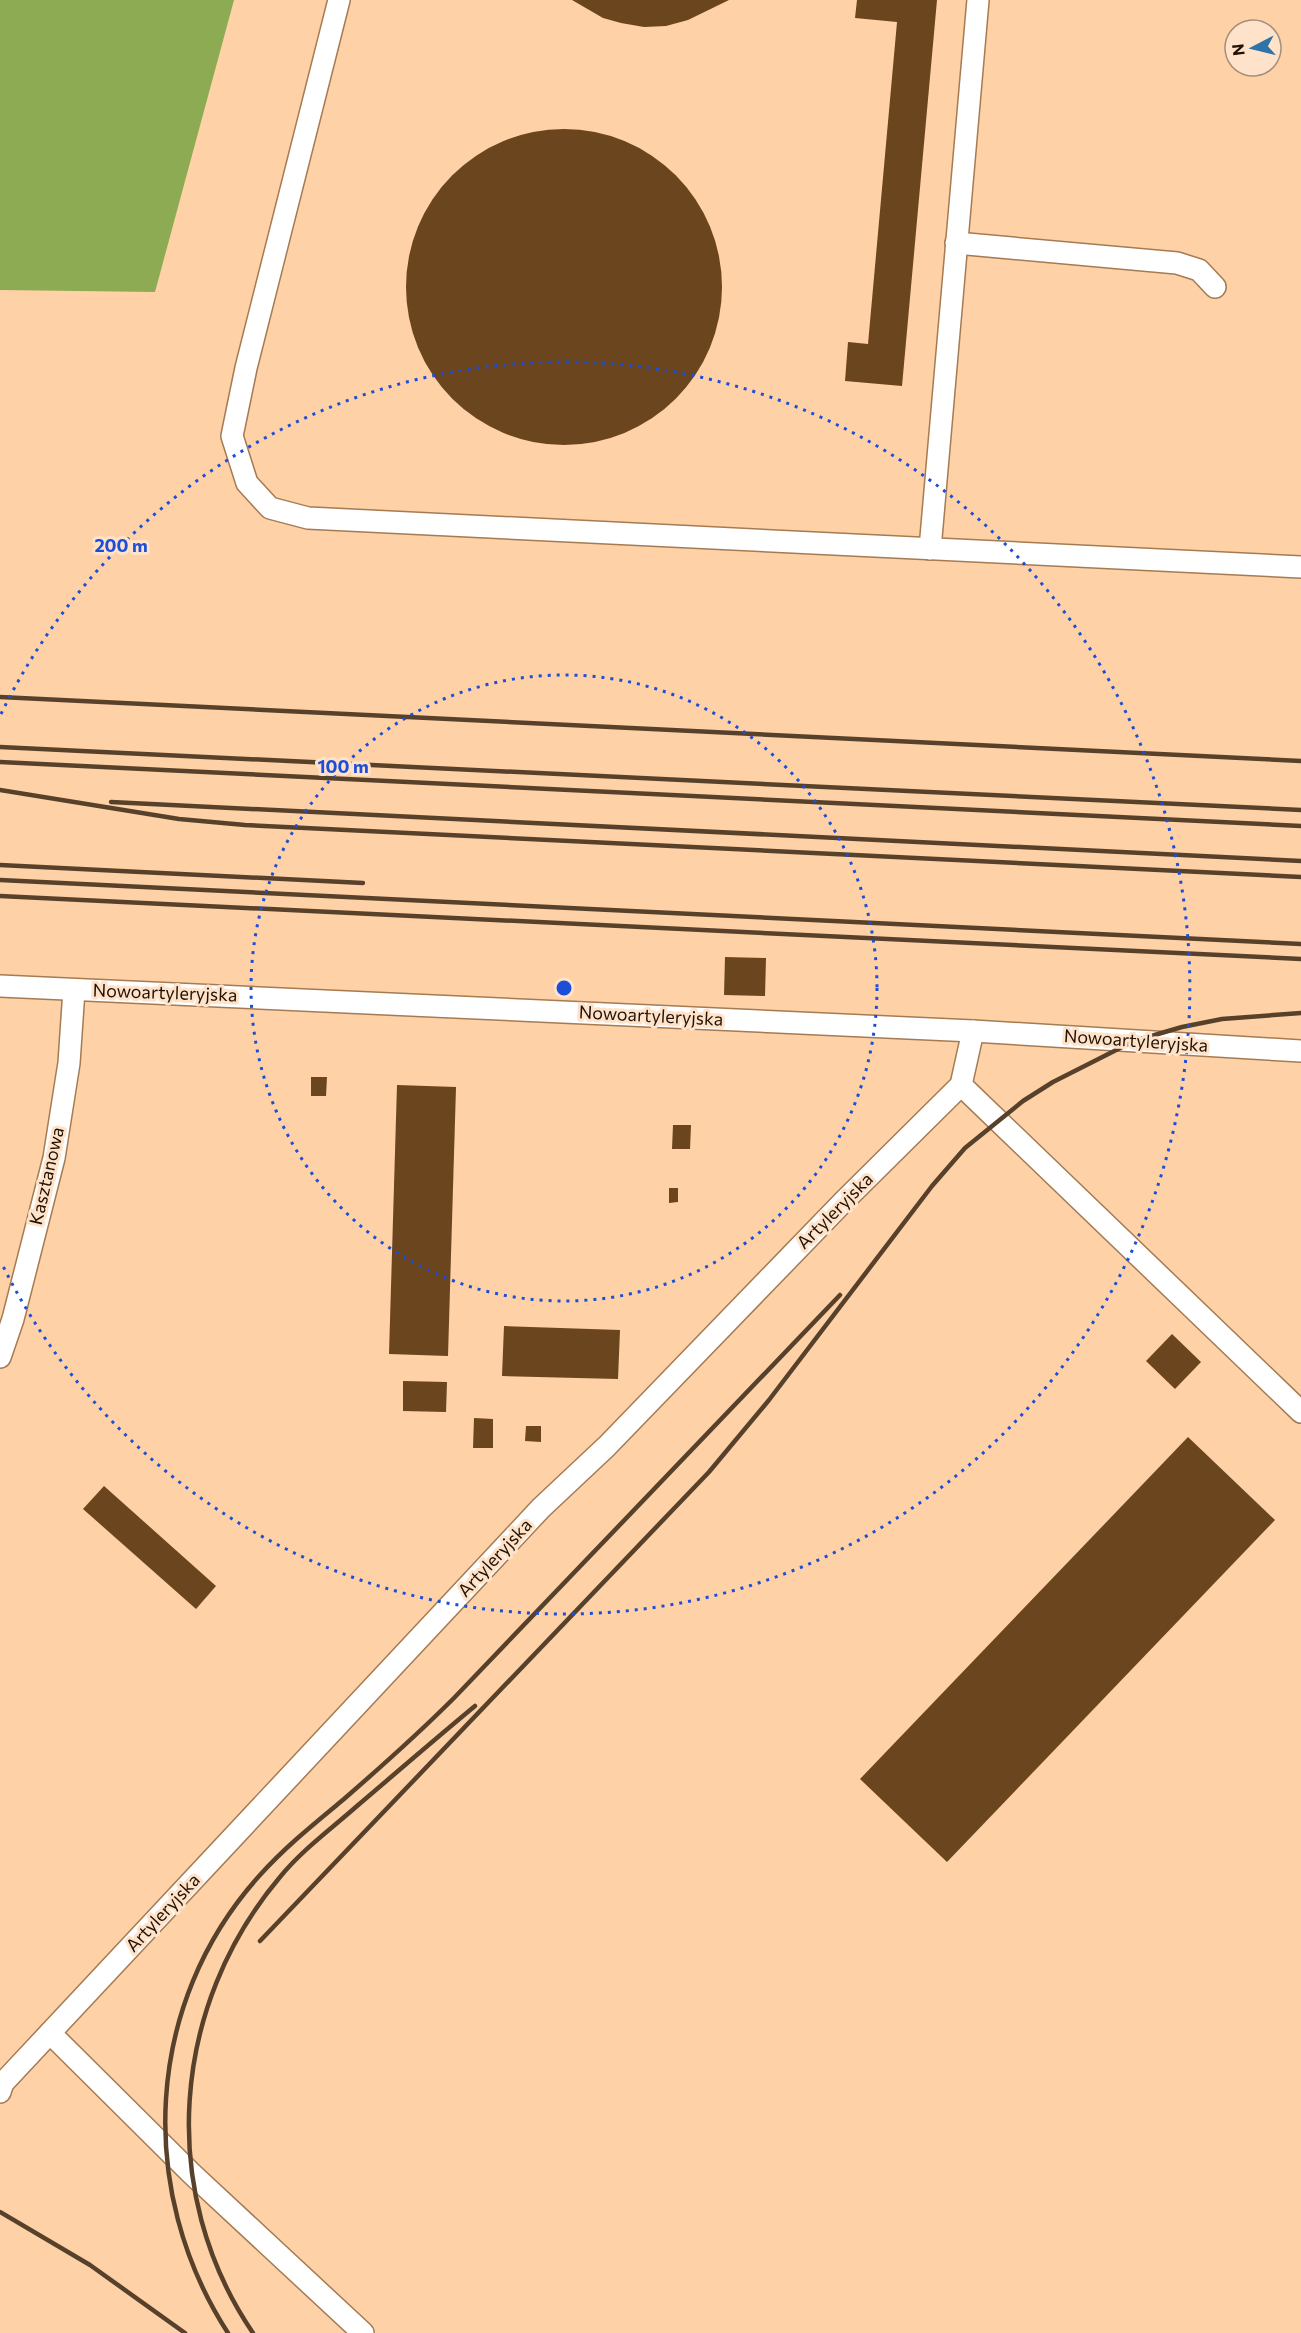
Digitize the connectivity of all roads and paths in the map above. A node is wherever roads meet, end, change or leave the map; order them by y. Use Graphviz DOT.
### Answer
graph roads {
  1 [pos="339,0"];
  2 [pos="978,0"];
  3 [pos="956,243"];
  4 [pos="1215,287"];
  5 [pos="930,549"];
  6 [pos="1301,567"];
  7 [pos="0,986"];
  8 [pos="74,990"];
  9 [pos="973,1031"];
  10 [pos="1301,1051"];
  11 [pos="961,1086"];
  12 [pos="0,1358"];
  13 [pos="1301,1412"];
  14 [pos="50,2033"];
  15 [pos="2,2088"];
  16 [pos="363,2333"];
  1 -- 5 [label="lane"];
  2 -- 3 [label="lane"];
  3 -- 4 [label="lane"];
  3 -- 5 [label="lane"];
  5 -- 6 [label="lane"];
  7 -- 8 [label="lane, Nowoartyleryjska"];
  8 -- 9 [label="lane, Nowoartyleryjska"];
  8 -- 12 [label="lane, Kasztanowa"];
  9 -- 10 [label="lane, Nowoartyleryjska"];
  9 -- 11 [label="lane"];
  11 -- 13 [label="lane"];
  11 -- 14 [label="lane, Artyleryjska"];
  14 -- 15 [label="lane, Artyleryjska"];
  14 -- 16 [label="lane"];
}
